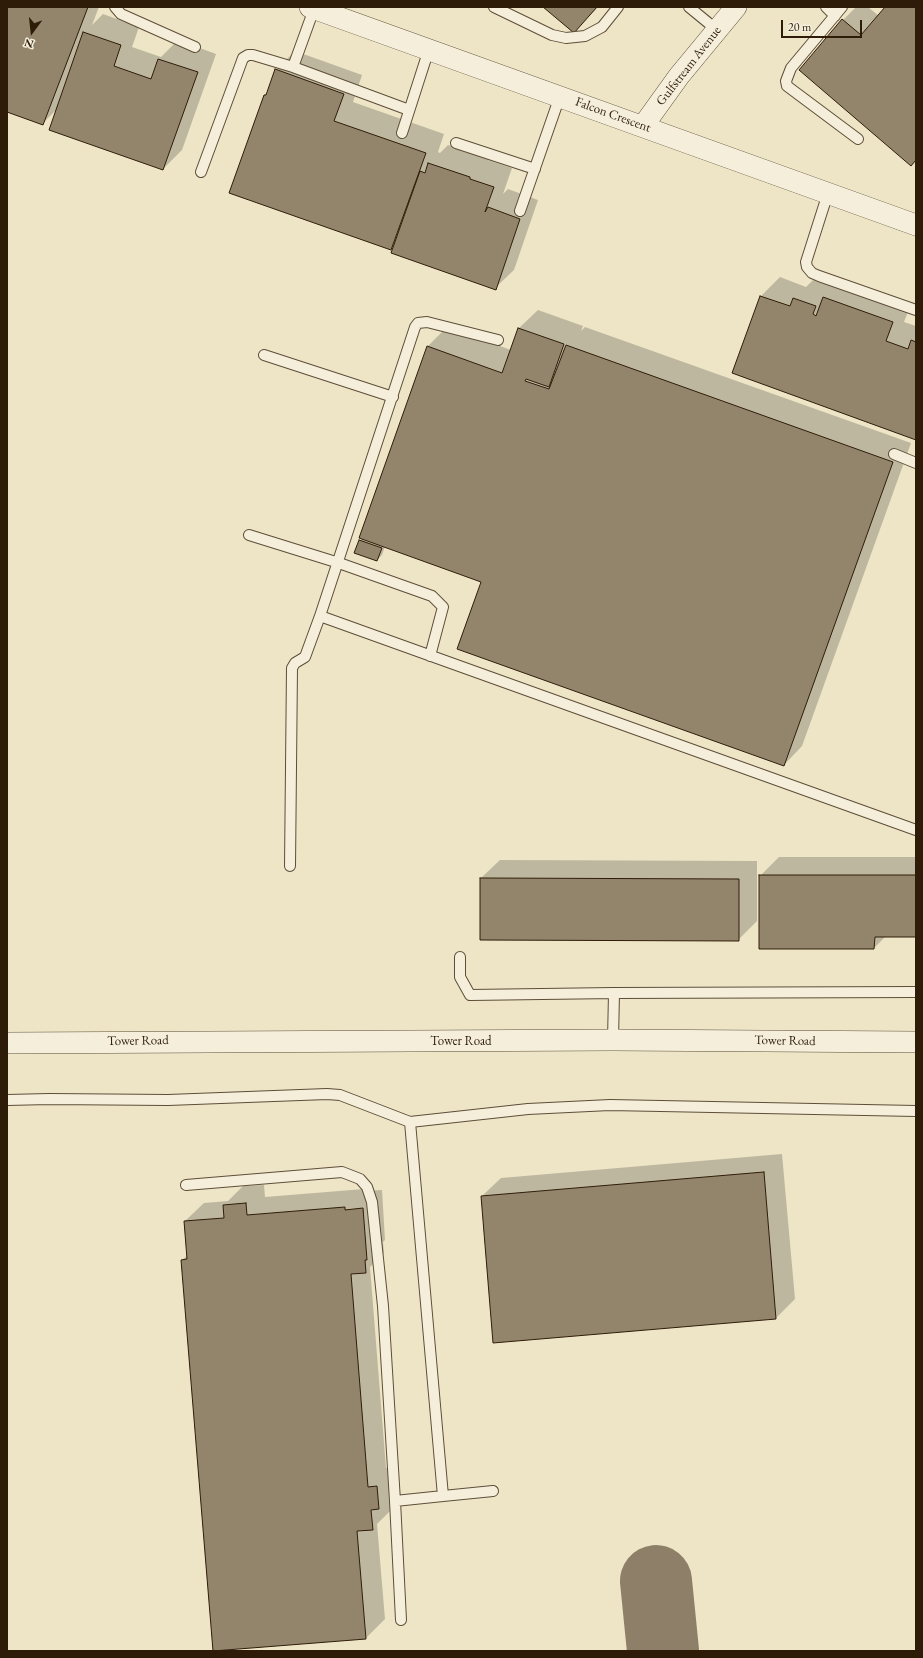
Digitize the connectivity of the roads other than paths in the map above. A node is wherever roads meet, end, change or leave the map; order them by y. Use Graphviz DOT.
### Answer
graph roads {
  1 [pos="115,7"];
  2 [pos="494,7"];
  3 [pos="618,7"];
  4 [pos="689,7"];
  5 [pos="736,7"];
  6 [pos="826,7"];
  7 [pos="842,7"];
  8 [pos="322,9"];
  9 [pos="835,16"];
  10 [pos="716,30"];
  11 [pos="195,47"];
  12 [pos="429,49"];
  13 [pos="293,67"];
  14 [pos="560,96"];
  15 [pos="409,110"];
  16 [pos="643,126"];
  17 [pos="402,133"];
  18 [pos="858,139"];
  19 [pos="456,143"];
  20 [pos="535,169"];
  21 [pos="201,172"];
  22 [pos="828,193"];
  23 [pos="520,211"];
  24 [pos="916,226"];
  25 [pos="916,310"];
  26 [pos="498,340"];
  27 [pos="264,355"];
  28 [pos="393,397"];
  29 [pos="894,454"];
  30 [pos="916,463"];
  31 [pos="249,535"];
  32 [pos="339,562"];
  33 [pos="320,616"];
  34 [pos="430,656"];
  35 [pos="916,830"];
  36 [pos="290,866"];
  37 [pos="460,956"];
  38 [pos="916,992"];
  39 [pos="614,994"];
  40 [pos="613,1040"];
  41 [pos="7,1042"];
  42 [pos="916,1042"];
  43 [pos="7,1100"];
  44 [pos="916,1111"];
  45 [pos="410,1122"];
  46 [pos="186,1185"];
  47 [pos="493,1491"];
  48 [pos="442,1496"];
  49 [pos="395,1501"];
  50 [pos="401,1620"];
  1 -- 11 [label="lane"];
  2 -- 3 [label="lane"];
  4 -- 10 [label="lane"];
  5 -- 10 [label="street, Gulfstream Avenue"];
  6 -- 9 [label="lane"];
  7 -- 9 [label="lane"];
  8 -- 12 [label="street, Falcon Crescent"];
  8 -- 13 [label="lane"];
  9 -- 18 [label="lane"];
  10 -- 16 [label="street, Gulfstream Avenue"];
  12 -- 14 [label="street, Falcon Crescent"];
  12 -- 15 [label="lane"];
  13 -- 15 [label="lane"];
  13 -- 21 [label="lane"];
  14 -- 16 [label="street, Falcon Crescent"];
  14 -- 20 [label="lane"];
  15 -- 17 [label="lane"];
  16 -- 22 [label="street, Falcon Crescent"];
  19 -- 20 [label="lane"];
  20 -- 23 [label="lane"];
  22 -- 24 [label="street, Falcon Crescent"];
  22 -- 25 [label="lane"];
  26 -- 28 [label="lane"];
  27 -- 28 [label="lane"];
  28 -- 32 [label="lane"];
  29 -- 30 [label="lane"];
  31 -- 32 [label="lane"];
  32 -- 33 [label="lane"];
  32 -- 34 [label="lane"];
  33 -- 34 [label="lane"];
  33 -- 36 [label="lane"];
  34 -- 35 [label="lane"];
  37 -- 39 [label="lane"];
  38 -- 39 [label="lane"];
  39 -- 40 [label="lane"];
  40 -- 41 [label="street, Tower Road"];
  40 -- 42 [label="street, Tower Road"];
  43 -- 45 [label="lane"];
  44 -- 45 [label="lane"];
  45 -- 48 [label="lane"];
  46 -- 49 [label="lane"];
  47 -- 48 [label="lane"];
  48 -- 49 [label="lane"];
  49 -- 50 [label="lane"];
}
